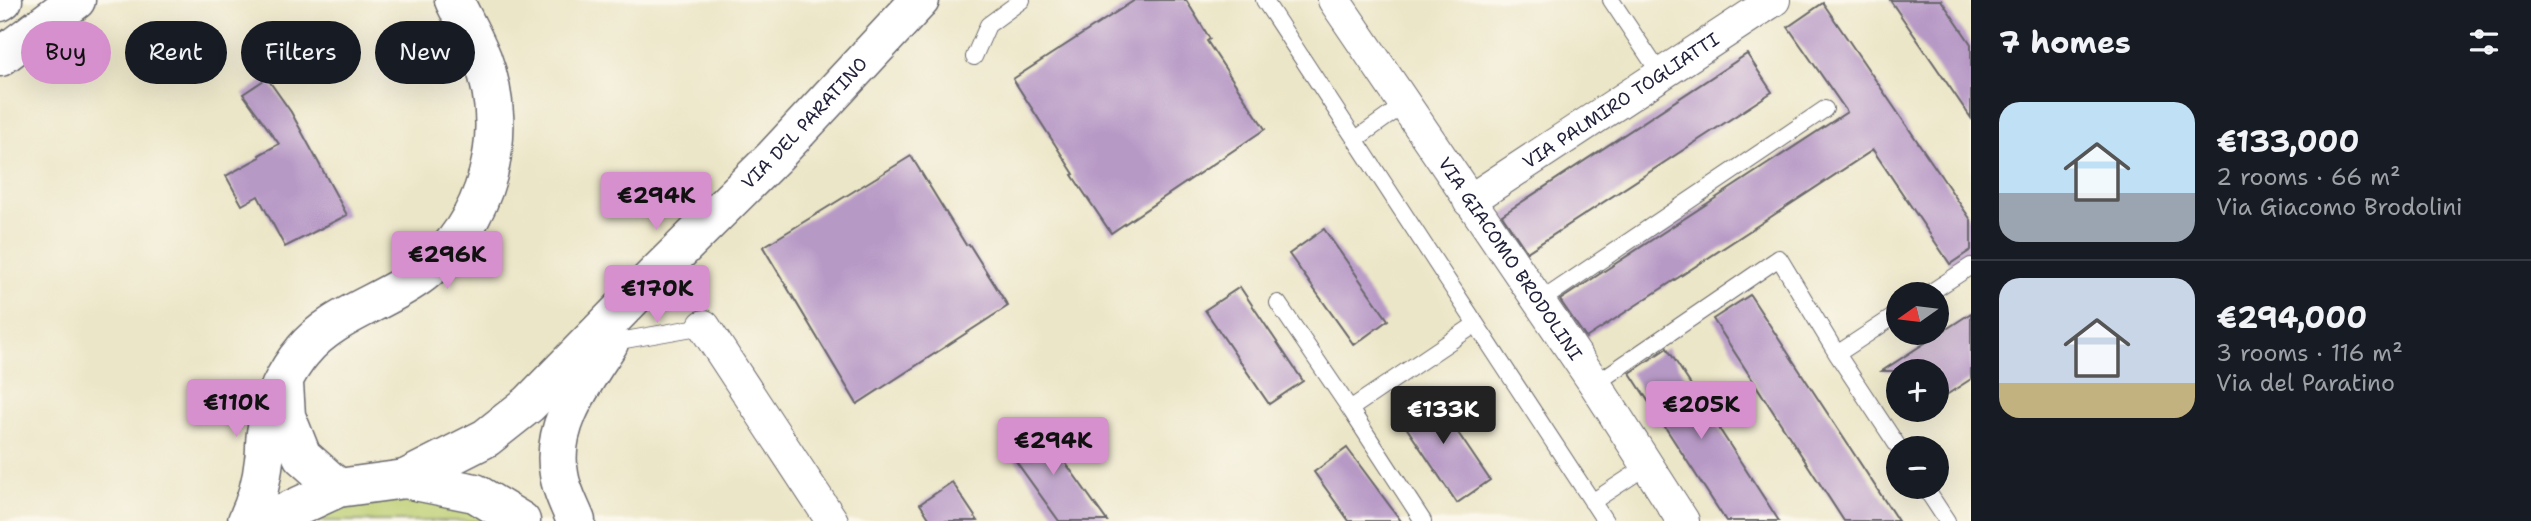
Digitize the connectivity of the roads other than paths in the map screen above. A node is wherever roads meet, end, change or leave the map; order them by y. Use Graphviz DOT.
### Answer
graph roads {
  1 [pos="76,0"];
  2 [pos="454,0"];
  3 [pos="920,0"];
  4 [pos="1022,0"];
  5 [pos="1264,0"];
  6 [pos="1334,0"];
  7 [pos="1612,0"];
  8 [pos="1774,0"];
  9 [pos="0,57"];
  10 [pos="974,57"];
  11 [pos="1661,75"];
  12 [pos="1405,104"];
  13 [pos="1825,109"];
  14 [pos="1356,139"];
  15 [pos="1469,201"];
  16 [pos="1971,266"];
  17 [pos="656,274"];
  18 [pos="1946,282"];
  19 [pos="1539,302"];
  20 [pos="1279,303"];
  21 [pos="1886,322"];
  22 [pos="1476,324"];
  23 [pos="704,326"];
  24 [pos="608,343"];
  25 [pos="1837,354"];
  26 [pos="284,380"];
  27 [pos="1595,384"];
  28 [pos="1350,409"];
  29 [pos="1891,436"];
  30 [pos="1647,466"];
  31 [pos="405,479"];
  32 [pos="338,488"];
  33 [pos="1933,499"];
  34 [pos="1592,502"];
  35 [pos="247,521"];
  36 [pos="275,521"];
  37 [pos="521,521"];
  38 [pos="576,521"];
  39 [pos="832,521"];
  40 [pos="1423,521"];
  41 [pos="1605,521"];
  42 [pos="1683,521"];
  43 [pos="1947,521"];
  1 -- 9 [label="main road"];
  2 -- 26 [label="main road"];
  3 -- 17 [label="main road, VIA DEL PARATINO"];
  4 -- 10 [label="lane"];
  5 -- 14 [label="lane"];
  6 -- 12 [label="street, VIA GIACOMO BRODOLINI"];
  7 -- 11 [label="lane"];
  8 -- 11 [label="street, VIA PALMIRO TOGLIATTI"];
  11 -- 15 [label="street, VIA PALMIRO TOGLIATTI"];
  12 -- 14 [label="lane"];
  12 -- 15 [label="street, VIA GIACOMO BRODOLINI"];
  13 -- 19 [label="lane"];
  14 -- 22 [label="lane"];
  15 -- 19 [label="street, VIA GIACOMO BRODOLINI"];
  16 -- 18 [label="lane"];
  17 -- 24 [label="main road"];
  17 -- 31 [label="main road"];
  19 -- 27 [label="street, VIA GIACOMO BRODOLINI"];
  20 -- 28 [label="lane"];
  21 -- 25 [label="lane"];
  22 -- 28 [label="lane"];
  22 -- 34 [label="lane"];
  23 -- 24 [label="lane"];
  23 -- 39 [label="street"];
  24 -- 38 [label="main road"];
  25 -- 27 [label="lane"];
  25 -- 29 [label="lane"];
  26 -- 32 [label="main road"];
  26 -- 35 [label="main road"];
  27 -- 30 [label="street, VIA GIACOMO BRODOLINI"];
  28 -- 40 [label="lane"];
  30 -- 34 [label="lane"];
  30 -- 42 [label="street, VIA GIACOMO BRODOLINI"];
  31 -- 32 [label="main road"];
  31 -- 37 [label="main road"];
  32 -- 36 [label="main road"];
  33 -- 43 [label="lane"];
  34 -- 41 [label="lane"];
}
